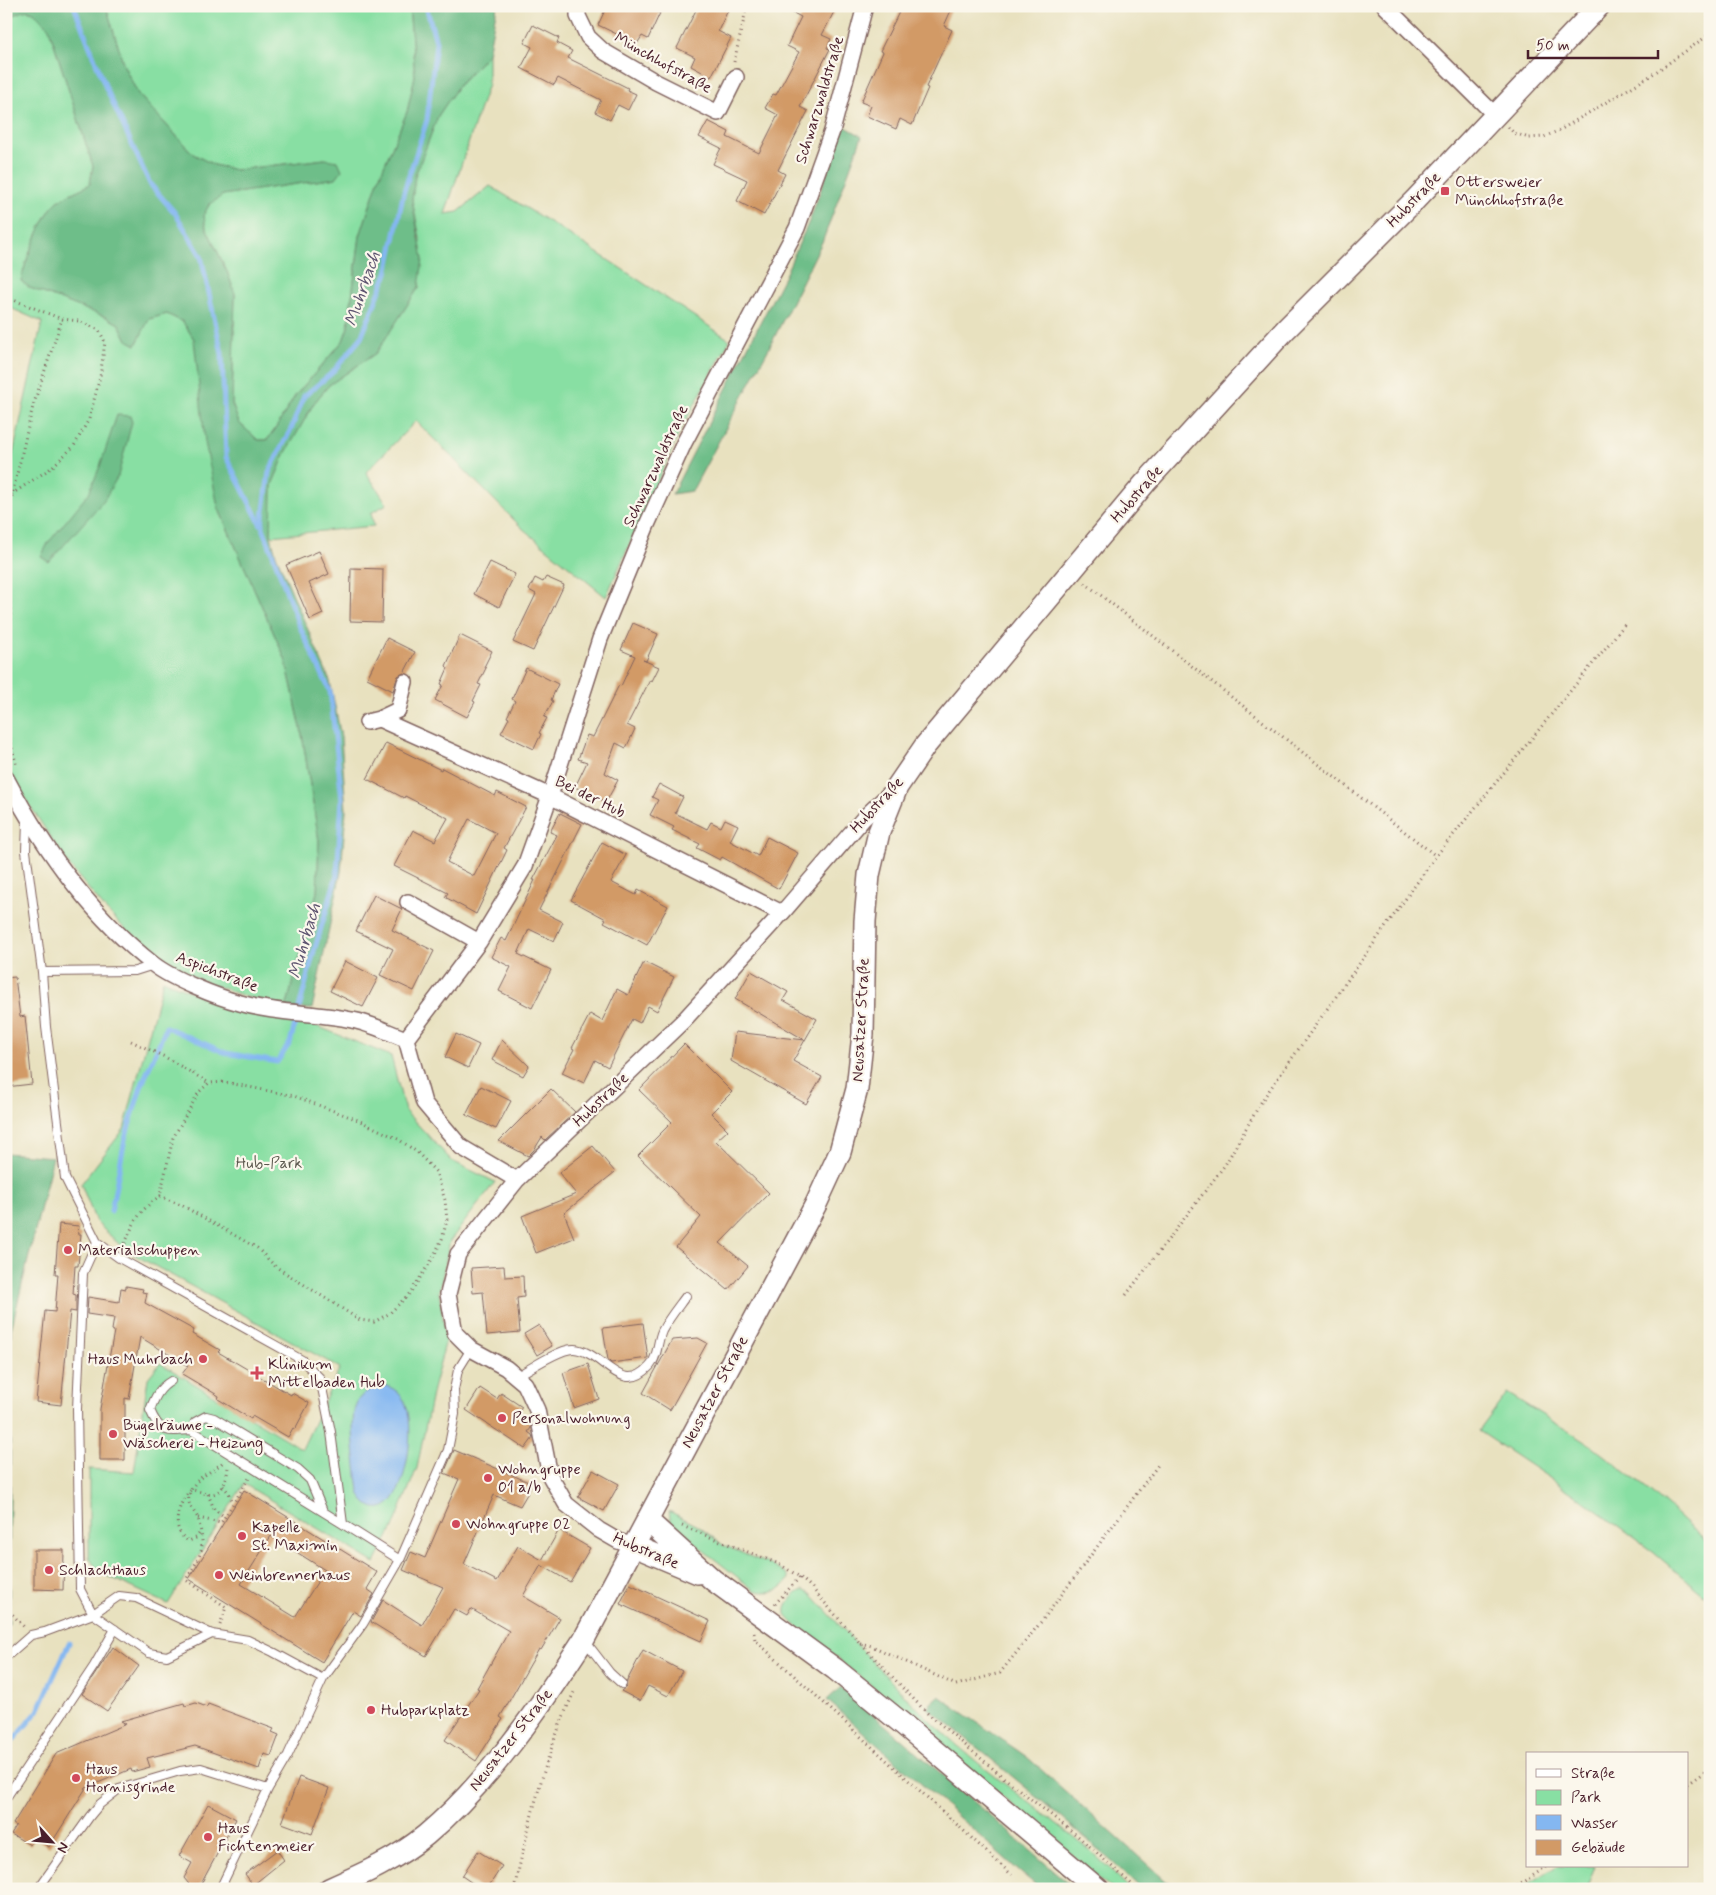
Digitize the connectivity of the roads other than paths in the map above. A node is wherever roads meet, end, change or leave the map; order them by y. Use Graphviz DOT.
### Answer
graph roads {
  1 [pos="578,6"];
  2 [pos="865,6"];
  3 [pos="1385,6"];
  4 [pos="1599,6"];
  5 [pos="736,77"];
  6 [pos="1495,115"];
  7 [pos="405,682"];
  8 [pos="6,778"];
  9 [pos="897,786"];
  10 [pos="550,796"];
  11 [pos="27,818"];
  12 [pos="408,902"];
  13 [pos="782,912"];
  14 [pos="479,942"];
  15 [pos="154,965"];
  16 [pos="42,972"];
  17 [pos="406,1039"];
  18 [pos="516,1180"];
  19 [pos="98,1242"];
  20 [pos="686,1296"];
  21 [pos="471,1349"];
  22 [pos="516,1377"];
  23 [pos="172,1381"];
  24 [pos="191,1430"];
  25 [pos="323,1511"];
  26 [pos="647,1520"];
  27 [pos="343,1524"];
  28 [pos="634,1546"];
  29 [pos="400,1560"];
  30 [pos="713,1580"];
  31 [pos="93,1614"];
  32 [pos="115,1629"];
  33 [pos="215,1634"];
  34 [pos="584,1639"];
  35 [pos="6,1657"];
  36 [pos="323,1679"];
  37 [pos="622,1684"];
  38 [pos="268,1789"];
  39 [pos="6,1798"];
  40 [pos="38,1889"];
  41 [pos="220,1889"];
  42 [pos="329,1889"];
  43 [pos="1098,1889"];
  1 -- 5 [label="street, Münchhofstraße"];
  2 -- 10 [label="street, Schwarzwaldstraße"];
  3 -- 6 [label="street"];
  4 -- 6 [label="main road, Hubstraße"];
  6 -- 9 [label="main road, Hubstraße"];
  7 -- 10 [label="street, Bei der Hub"];
  8 -- 11 [label="street, Aspichstraße"];
  9 -- 13 [label="street, Hubstraße"];
  9 -- 26 [label="main road, Neusatzer Straße"];
  10 -- 13 [label="street, Bei der Hub"];
  10 -- 14 [label="street, Schwarzwaldstraße"];
  11 -- 15 [label="street, Aspichstraße"];
  11 -- 16 [label="lane"];
  12 -- 14 [label="street"];
  13 -- 18 [label="street, Hubstraße"];
  14 -- 17 [label="street, Schwarzwaldstraße"];
  15 -- 16 [label="lane"];
  15 -- 17 [label="street, Aspichstraße"];
  16 -- 19 [label="lane"];
  17 -- 18 [label="street"];
  18 -- 21 [label="street, Hubstraße"];
  19 -- 27 [label="lane"];
  19 -- 31 [label="lane"];
  20 -- 22 [label="lane"];
  21 -- 22 [label="street, Hubstraße"];
  21 -- 29 [label="lane"];
  22 -- 28 [label="street, Hubstraße"];
  23 -- 24 [label="lane"];
  24 -- 25 [label="lane"];
  24 -- 25 [label="lane"];
  25 -- 27 [label="lane"];
  26 -- 28 [label="main road, Neusatzer Straße"];
  26 -- 30 [label="main road, Hubstraße"];
  27 -- 29 [label="lane"];
  28 -- 30 [label="main road, Hubstraße"];
  28 -- 34 [label="main road, Neusatzer Straße"];
  29 -- 36 [label="lane"];
  30 -- 43 [label="main road, Hubstraße"];
  31 -- 32 [label="lane"];
  31 -- 33 [label="lane"];
  31 -- 35 [label="lane"];
  32 -- 33 [label="lane"];
  32 -- 39 [label="lane"];
  33 -- 36 [label="lane"];
  34 -- 37 [label="lane"];
  34 -- 42 [label="main road, Neusatzer Straße"];
  36 -- 38 [label="lane"];
  38 -- 40 [label="lane"];
  38 -- 41 [label="lane"];
}
